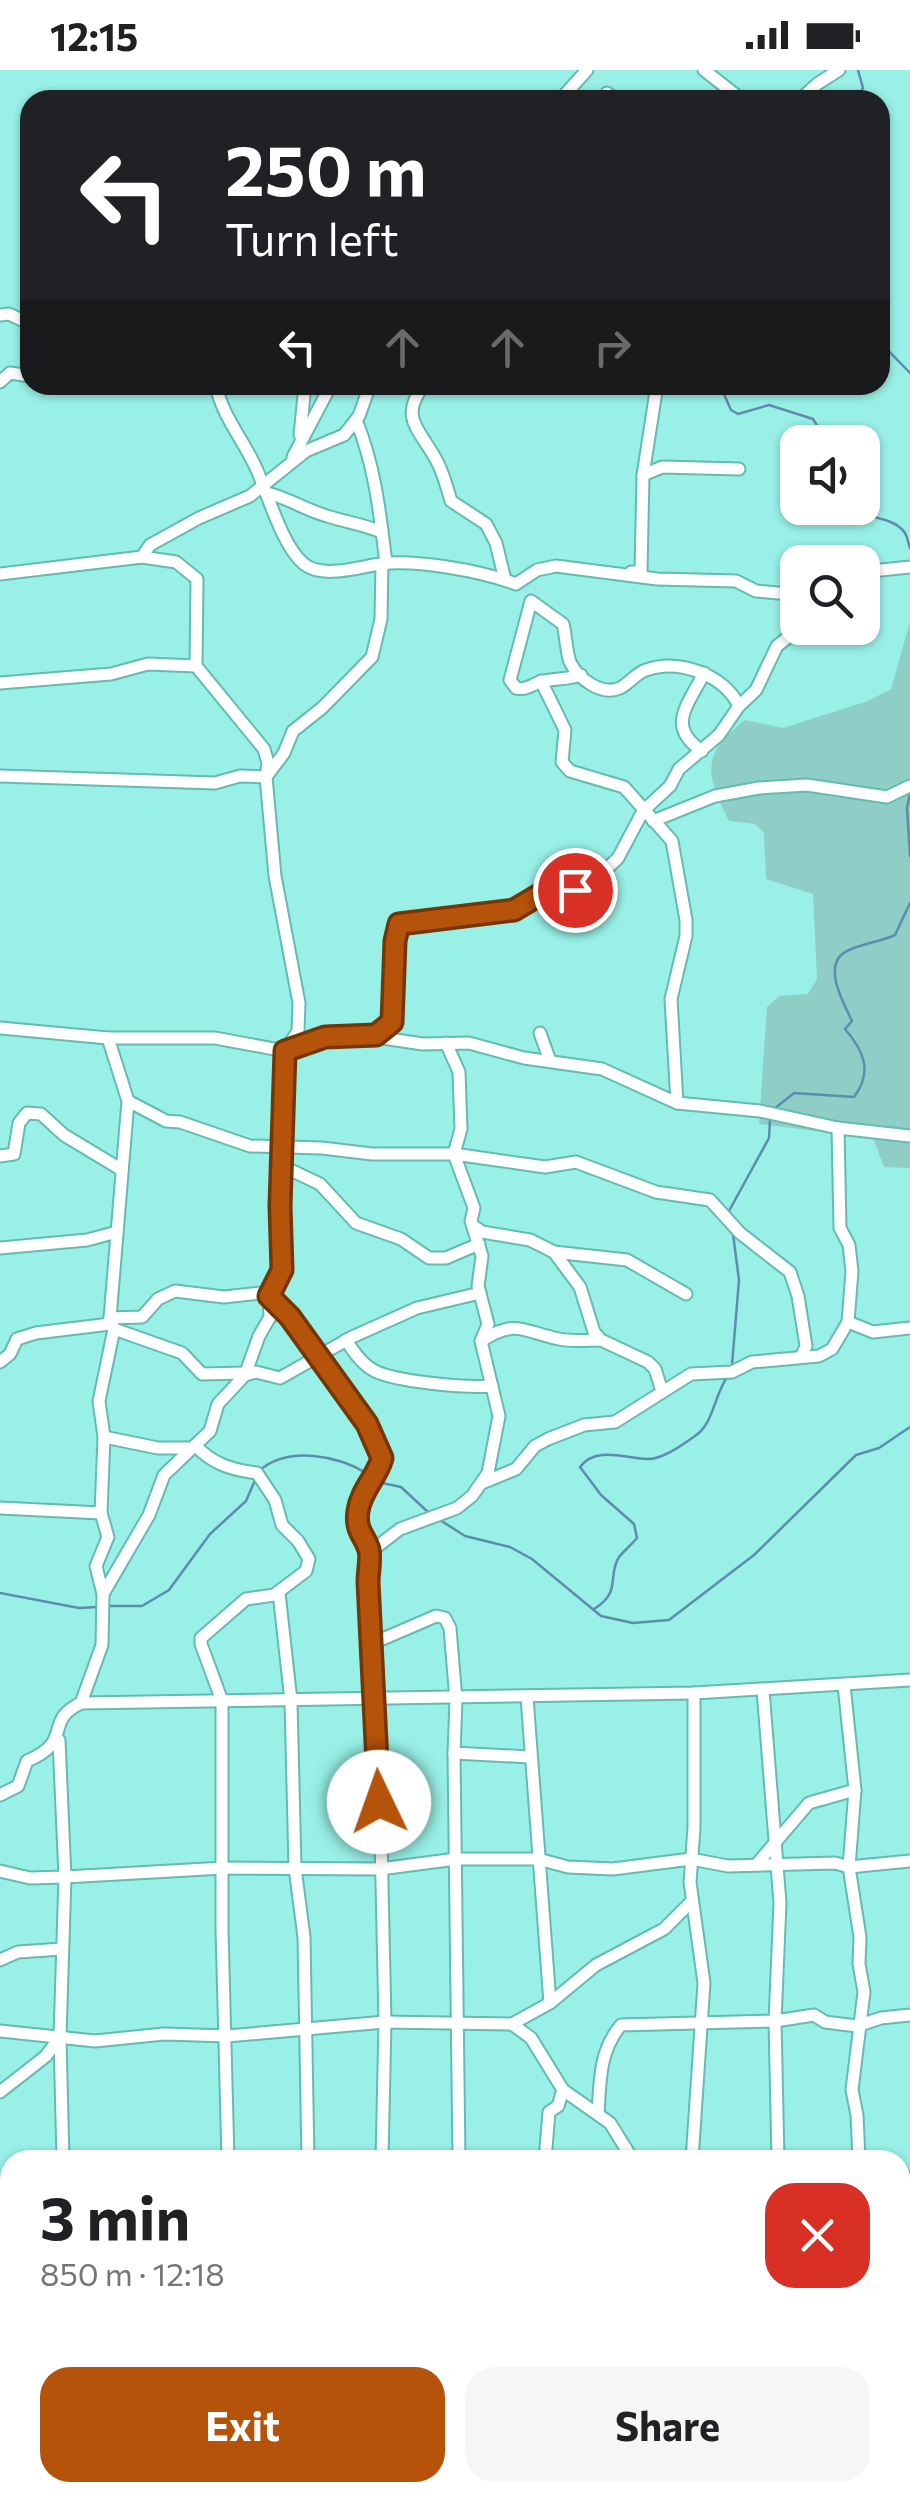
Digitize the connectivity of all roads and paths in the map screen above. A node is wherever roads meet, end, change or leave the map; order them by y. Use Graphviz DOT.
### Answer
graph roads {
  1 [pos="587,70"];
  2 [pos="704,70"];
  3 [pos="839,70"];
  4 [pos="817,77"];
  5 [pos="569,90"];
  6 [pos="729,90"];
  7 [pos="219,395"];
  8 [pos="304,395"];
  9 [pos="326,395"];
  10 [pos="366,395"];
  11 [pos="417,395"];
  12 [pos="655,395"];
  13 [pos="356,420"];
  14 [pos="298,448"];
  15 [pos="291,460"];
  16 [pos="739,469"];
  17 [pos="643,475"];
  18 [pos="265,490"];
  19 [pos="381,532"];
  20 [pos="142,557"];
  21 [pos="384,564"];
  22 [pos="910,568"];
  23 [pos="537,570"];
  24 [pos="880,570"];
  25 [pos="0,574"];
  26 [pos="505,580"];
  27 [pos="780,593"];
  28 [pos="780,644"];
  29 [pos="196,666"];
  30 [pos="704,673"];
  31 [pos="581,675"];
  32 [pos="542,681"];
  33 [pos="0,683"];
  34 [pos="739,706"];
  35 [pos="702,751"];
  36 [pos="0,776"];
  37 [pos="266,777"];
  38 [pos="910,786"];
  39 [pos="648,816"];
  40 [pos="0,1028"];
  41 [pos="540,1034"];
  42 [pos="376,1035"];
  43 [pos="108,1038"];
  44 [pos="446,1044"];
  45 [pos="285,1051"];
  46 [pos="550,1061"];
  47 [pos="128,1101"];
  48 [pos="677,1103"];
  49 [pos="282,1121"];
  50 [pos="838,1128"];
  51 [pos="910,1136"];
  52 [pos="282,1146"];
  53 [pos="304,1147"];
  54 [pos="454,1154"];
  55 [pos="0,1156"];
  56 [pos="282,1166"];
  57 [pos="122,1170"];
  58 [pos="471,1221"];
  59 [pos="117,1232"];
  60 [pos="478,1244"];
  61 [pos="0,1248"];
  62 [pos="554,1252"];
  63 [pos="269,1294"];
  64 [pos="480,1294"];
  65 [pos="686,1294"];
  66 [pos="848,1322"];
  67 [pos="111,1324"];
  68 [pos="910,1328"];
  69 [pos="18,1339"];
  70 [pos="346,1340"];
  71 [pos="601,1340"];
  72 [pos="481,1342"];
  73 [pos="0,1344"];
  74 [pos="317,1355"];
  75 [pos="800,1357"];
  76 [pos="0,1362"];
  77 [pos="246,1374"];
  78 [pos="492,1386"];
  79 [pos="662,1391"];
  80 [pos="104,1437"];
  81 [pos="193,1446"];
  82 [pos="478,1486"];
  83 [pos="0,1508"];
  84 [pos="101,1513"];
  85 [pos="370,1552"];
  86 [pos="278,1593"];
  87 [pos="103,1594"];
  88 [pos="371,1644"];
  89 [pos="910,1680"];
  90 [pos="844,1685"];
  91 [pos="763,1690"];
  92 [pos="694,1693"];
  93 [pos="527,1697"];
  94 [pos="456,1700"];
  95 [pos="222,1701"];
  96 [pos="291,1701"];
  97 [pos="373,1701"];
  98 [pos="81,1703"];
  99 [pos="58,1722"];
  100 [pos="454,1753"];
  101 [pos="530,1757"];
  102 [pos="855,1790"];
  103 [pos="0,1795"];
  104 [pos="776,1842"];
  105 [pos="456,1859"];
  106 [pos="538,1859"];
  107 [pos="691,1859"];
  108 [pos="910,1862"];
  109 [pos="756,1865"];
  110 [pos="778,1865"];
  111 [pos="849,1867"];
  112 [pos="224,1868"];
  113 [pos="295,1868"];
  114 [pos="380,1868"];
  115 [pos="0,1871"];
  116 [pos="65,1877"];
  117 [pos="691,1902"];
  118 [pos="62,1949"];
  119 [pos="0,1960"];
  120 [pos="550,2003"];
  121 [pos="910,2015"];
  122 [pos="775,2021"];
  123 [pos="384,2022"];
  124 [pos="459,2023"];
  125 [pos="512,2024"];
  126 [pos="700,2024"];
  127 [pos="305,2026"];
  128 [pos="858,2026"];
  129 [pos="0,2031"];
  130 [pos="60,2036"];
  131 [pos="228,2036"];
  132 [pos="563,2090"];
  133 [pos="0,2092"];
  134 [pos="598,2114"];
  135 [pos="63,2150"];
  136 [pos="228,2150"];
  137 [pos="308,2150"];
  138 [pos="382,2150"];
  139 [pos="460,2150"];
  140 [pos="546,2150"];
  141 [pos="627,2150"];
  142 [pos="693,2150"];
  143 [pos="778,2150"];
  144 [pos="859,2150"];
  1 -- 5 [label="street"];
  2 -- 6 [label="street"];
  3 -- 4 [label="street"];
  7 -- 18 [label="street"];
  8 -- 14 [label="street"];
  9 -- 14 [label="street"];
  10 -- 13 [label="street"];
  11 -- 26 [label="street"];
  12 -- 17 [label="street"];
  13 -- 15 [label="street"];
  13 -- 19 [label="street"];
  14 -- 15 [label="street"];
  15 -- 18 [label="street"];
  16 -- 17 [label="street"];
  17 -- 23 [label="street"];
  18 -- 19 [label="street"];
  18 -- 20 [label="street"];
  18 -- 21 [label="street"];
  19 -- 21 [label="street"];
  20 -- 25 [label="street"];
  20 -- 29 [label="street"];
  21 -- 26 [label="street"];
  21 -- 37 [label="street"];
  22 -- 24 [label="street"];
  23 -- 26 [label="street"];
  23 -- 27 [label="street"];
  28 -- 34 [label="street"];
  29 -- 33 [label="street"];
  29 -- 37 [label="street"];
  30 -- 31 [label="street"];
  30 -- 34 [label="street"];
  30 -- 35 [label="street"];
  31 -- 32 [label="street"];
  31 -- 32 [label="street"];
  32 -- 39 [label="street"];
  34 -- 35 [label="street"];
  35 -- 39 [label="street"];
  36 -- 37 [label="street"];
  37 -- 45 [label="street"];
  38 -- 39 [label="street"];
  39 -- 42 [label="street"];
  39 -- 48 [label="street"];
  40 -- 43 [label="street"];
  41 -- 46 [label="street"];
  42 -- 44 [label="street"];
  42 -- 45 [label="street"];
  43 -- 45 [label="street"];
  43 -- 47 [label="street"];
  44 -- 46 [label="street"];
  44 -- 54 [label="street"];
  45 -- 49 [label="street"];
  46 -- 48 [label="street"];
  47 -- 52 [label="street"];
  47 -- 57 [label="street"];
  48 -- 50 [label="street"];
  49 -- 52 [label="street"];
  49 -- 53 [label="street"];
  50 -- 51 [label="street"];
  50 -- 66 [label="street"];
  52 -- 53 [label="street"];
  52 -- 56 [label="street"];
  53 -- 54 [label="street"];
  54 -- 58 [label="street"];
  54 -- 75 [label="street"];
  55 -- 57 [label="street"];
  56 -- 60 [label="street"];
  56 -- 63 [label="street"];
  57 -- 59 [label="street"];
  58 -- 60 [label="street"];
  58 -- 62 [label="street"];
  59 -- 61 [label="street"];
  59 -- 67 [label="street"];
  60 -- 64 [label="street"];
  62 -- 65 [label="street"];
  62 -- 71 [label="street"];
  63 -- 67 [label="street"];
  63 -- 74 [label="street"];
  63 -- 77 [label="street"];
  64 -- 70 [label="street"];
  64 -- 72 [label="street"];
  66 -- 68 [label="street"];
  66 -- 75 [label="street"];
  67 -- 69 [label="street"];
  67 -- 77 [label="street"];
  67 -- 80 [label="street"];
  69 -- 73 [label="street"];
  69 -- 76 [label="street"];
  70 -- 74 [label="street"];
  70 -- 78 [label="street"];
  71 -- 72 [label="street"];
  71 -- 79 [label="street"];
  72 -- 78 [label="street"];
  74 -- 77 [label="street"];
  74 -- 85 [label="street"];
  75 -- 79 [label="street"];
  77 -- 81 [label="street"];
  78 -- 82 [label="street"];
  79 -- 82 [label="street"];
  80 -- 81 [label="street"];
  80 -- 84 [label="street"];
  81 -- 86 [label="street"];
  81 -- 87 [label="street"];
  82 -- 85 [label="street"];
  83 -- 84 [label="street"];
  84 -- 87 [label="street"];
  85 -- 88 [label="street"];
  86 -- 95 [label="street"];
  86 -- 96 [label="street"];
  87 -- 98 [label="street"];
  88 -- 94 [label="street"];
  88 -- 97 [label="street"];
  89 -- 90 [label="street"];
  90 -- 91 [label="street"];
  90 -- 102 [label="street"];
  91 -- 92 [label="street"];
  91 -- 104 [label="street"];
  92 -- 93 [label="street"];
  92 -- 107 [label="street"];
  93 -- 94 [label="street"];
  93 -- 101 [label="street"];
  94 -- 97 [label="street"];
  94 -- 100 [label="street"];
  95 -- 96 [label="street"];
  95 -- 98 [label="street"];
  95 -- 112 [label="street"];
  96 -- 97 [label="street"];
  96 -- 113 [label="street"];
  97 -- 114 [label="street"];
  98 -- 99 [label="street"];
  99 -- 103 [label="street"];
  99 -- 116 [label="street"];
  100 -- 101 [label="street"];
  100 -- 105 [label="street"];
  101 -- 106 [label="street"];
  102 -- 104 [label="street"];
  102 -- 111 [label="street"];
  104 -- 109 [label="street"];
  104 -- 110 [label="street"];
  105 -- 106 [label="street"];
  105 -- 114 [label="street"];
  105 -- 124 [label="street"];
  106 -- 107 [label="street"];
  106 -- 120 [label="street"];
  107 -- 109 [label="street"];
  107 -- 117 [label="street"];
  108 -- 111 [label="street"];
  109 -- 110 [label="street"];
  110 -- 111 [label="street"];
  110 -- 122 [label="street"];
  111 -- 128 [label="street"];
  112 -- 113 [label="street"];
  112 -- 116 [label="street"];
  112 -- 131 [label="street"];
  113 -- 114 [label="street"];
  113 -- 127 [label="street"];
  114 -- 123 [label="street"];
  115 -- 116 [label="street"];
  116 -- 118 [label="street"];
  117 -- 120 [label="street"];
  117 -- 126 [label="street"];
  118 -- 119 [label="street"];
  118 -- 130 [label="street"];
  120 -- 125 [label="street"];
  121 -- 128 [label="street"];
  122 -- 126 [label="street"];
  122 -- 128 [label="street"];
  122 -- 143 [label="street"];
  123 -- 124 [label="street"];
  123 -- 127 [label="street"];
  123 -- 138 [label="street"];
  124 -- 125 [label="street"];
  124 -- 139 [label="street"];
  125 -- 132 [label="street"];
  126 -- 134 [label="street"];
  126 -- 142 [label="street"];
  127 -- 131 [label="street"];
  127 -- 137 [label="street"];
  128 -- 144 [label="street"];
  129 -- 130 [label="street"];
  130 -- 131 [label="street"];
  130 -- 133 [label="street"];
  130 -- 135 [label="street"];
  131 -- 136 [label="street"];
  132 -- 134 [label="street"];
  132 -- 140 [label="street"];
  134 -- 141 [label="street"];
}
